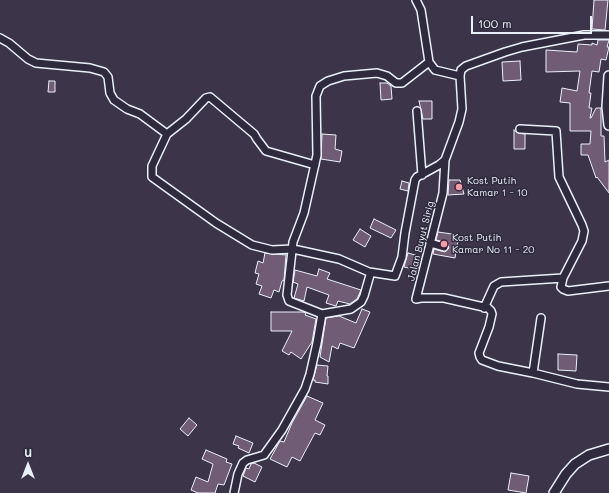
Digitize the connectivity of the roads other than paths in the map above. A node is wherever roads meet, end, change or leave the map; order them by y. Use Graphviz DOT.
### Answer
graph roads {
  1 [pos="416,0"];
  2 [pos="609,35"];
  3 [pos="0,38"];
  4 [pos="429,62"];
  5 [pos="460,76"];
  6 [pos="609,76"];
  7 [pos="417,110"];
  8 [pos="609,125"];
  9 [pos="520,129"];
  10 [pos="167,134"];
  11 [pos="445,160"];
  12 [pos="315,165"];
  13 [pos="422,175"];
  14 [pos="430,242"];
  15 [pos="444,247"];
  16 [pos="292,249"];
  17 [pos="369,272"];
  18 [pos="563,278"];
  19 [pos="609,286"];
  20 [pos="484,308"];
  21 [pos="322,314"];
  22 [pos="541,318"];
  23 [pos="533,374"];
  24 [pos="609,387"];
  25 [pos="609,448"];
  26 [pos="234,493"];
  27 [pos="554,493"];
  1 -- 4 [label="street"];
  2 -- 5 [label="street"];
  3 -- 10 [label="street"];
  4 -- 5 [label="street"];
  4 -- 12 [label="street"];
  5 -- 11 [label="street, Jalan Buyut Sirig"];
  6 -- 8 [label="street"];
  7 -- 13 [label="street"];
  9 -- 18 [label="street"];
  10 -- 12 [label="street"];
  10 -- 16 [label="street"];
  11 -- 13 [label="street"];
  11 -- 14 [label="street, Jalan Buyut Sirig"];
  12 -- 16 [label="street"];
  13 -- 17 [label="street"];
  14 -- 15 [label="street"];
  14 -- 20 [label="street, Jalan Buyut Sirig"];
  16 -- 17 [label="street"];
  16 -- 21 [label="street"];
  17 -- 21 [label="street"];
  18 -- 19 [label="street"];
  18 -- 20 [label="street"];
  20 -- 23 [label="street"];
  21 -- 26 [label="street"];
  22 -- 23 [label="street"];
  23 -- 24 [label="street"];
  25 -- 27 [label="street"];
}
